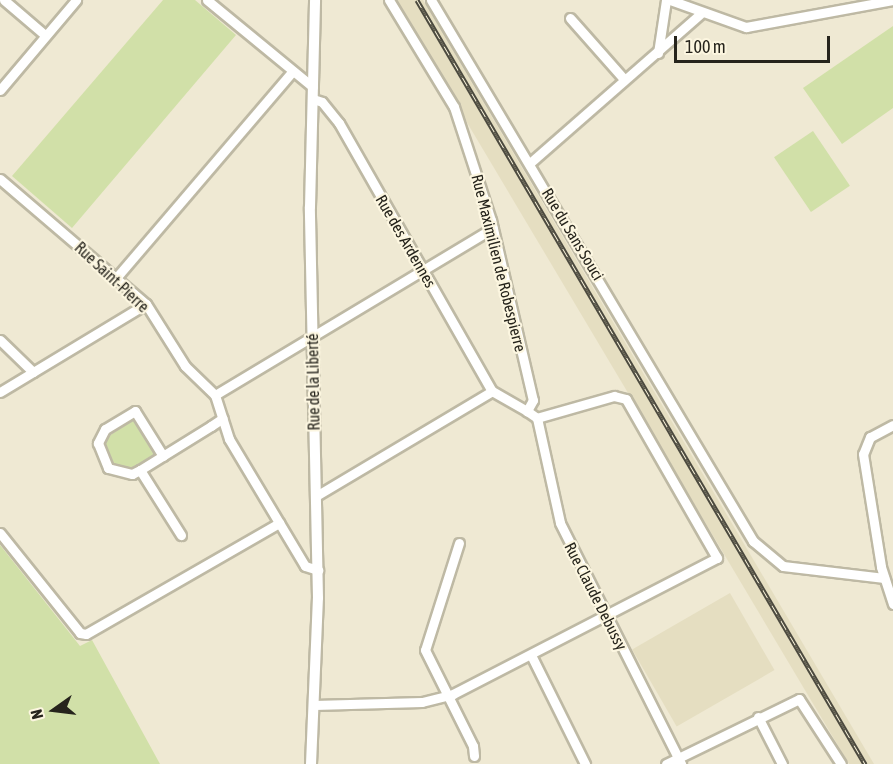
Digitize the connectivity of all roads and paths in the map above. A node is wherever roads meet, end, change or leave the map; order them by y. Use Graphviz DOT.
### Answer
graph roads {
  1 [pos="4,0"];
  2 [pos="76,0"];
  3 [pos="207,0"];
  4 [pos="315,0"];
  5 [pos="389,0"];
  6 [pos="430,0"];
  7 [pos="668,0"];
  8 [pos="893,0"];
  9 [pos="700,14"];
  10 [pos="570,18"];
  11 [pos="45,35"];
  12 [pos="658,53"];
  13 [pos="291,73"];
  14 [pos="622,78"];
  15 [pos="313,87"];
  16 [pos="0,90"];
  17 [pos="313,99"];
  18 [pos="530,163"];
  19 [pos="0,178"];
  20 [pos="493,228"];
  21 [pos="422,269"];
  22 [pos="116,278"];
  23 [pos="146,304"];
  24 [pos="312,335"];
  25 [pos="0,340"];
  26 [pos="33,372"];
  27 [pos="492,391"];
  28 [pos="0,392"];
  29 [pos="215,395"];
  30 [pos="527,411"];
  31 [pos="223,418"];
  32 [pos="537,418"];
  33 [pos="893,425"];
  34 [pos="163,456"];
  35 [pos="140,470"];
  36 [pos="316,495"];
  37 [pos="279,523"];
  38 [pos="0,533"];
  39 [pos="181,535"];
  40 [pos="459,543"];
  41 [pos="318,570"];
  42 [pos="893,573"];
  43 [pos="884,578"];
  44 [pos="893,604"];
  45 [pos="606,615"];
  46 [pos="531,655"];
  47 [pos="447,694"];
  48 [pos="314,705"];
  49 [pos="758,717"];
  50 [pos="474,756"];
  51 [pos="679,761"];
  52 [pos="311,764"];
  53 [pos="585,764"];
  54 [pos="666,764"];
  55 [pos="782,764"];
  56 [pos="841,764"];
  1 -- 11 [label="street"];
  2 -- 11 [label="street"];
  3 -- 13 [label="street"];
  4 -- 15 [label="street, Rue de la Liberté"];
  5 -- 20 [label="street, Rue Maximilien de Robespierre"];
  6 -- 18 [label="street, Rue du Sans Souci"];
  7 -- 9 [label="street"];
  7 -- 12 [label="street"];
  8 -- 9 [label="street"];
  9 -- 12 [label="street"];
  10 -- 14 [label="street"];
  11 -- 16 [label="street"];
  12 -- 14 [label="street"];
  13 -- 15 [label="street"];
  13 -- 22 [label="street"];
  14 -- 18 [label="street"];
  15 -- 17 [label="street, Rue de la Liberté"];
  17 -- 21 [label="street, Rue des Ardennes"];
  17 -- 24 [label="street, Rue de la Liberté"];
  18 -- 43 [label="street, Rue du Sans Souci"];
  19 -- 22 [label="street, Rue Saint-Pierre"];
  20 -- 21 [label="street"];
  20 -- 30 [label="street, Rue Maximilien de Robespierre"];
  21 -- 24 [label="street"];
  21 -- 27 [label="street, Rue des Ardennes"];
  22 -- 23 [label="street, Rue Saint-Pierre"];
  23 -- 26 [label="street"];
  23 -- 29 [label="street, Rue Saint-Pierre"];
  24 -- 29 [label="street"];
  24 -- 36 [label="street, Rue de la Liberté"];
  25 -- 26 [label="street"];
  26 -- 28 [label="street"];
  27 -- 30 [label="street"];
  27 -- 36 [label="street"];
  29 -- 31 [label="street, Rue Saint-Pierre"];
  30 -- 32 [label="street"];
  31 -- 34 [label="street"];
  31 -- 37 [label="street, Rue Saint-Pierre"];
  32 -- 45 [label="street, Rue Claude Debussy"];
  32 -- 45 [label="street"];
  33 -- 43 [label="street"];
  34 -- 35 [label="street"];
  34 -- 35 [label="street"];
  35 -- 39 [label="street"];
  36 -- 41 [label="street, Rue de la Liberté"];
  37 -- 38 [label="street"];
  37 -- 41 [label="street, Rue Saint-Pierre"];
  40 -- 47 [label="street"];
  41 -- 48 [label="street, Rue de la Liberté"];
  42 -- 43 [label="street"];
  43 -- 44 [label="street"];
  45 -- 46 [label="street"];
  45 -- 51 [label="street, Rue Claude Debussy"];
  46 -- 47 [label="street"];
  46 -- 53 [label="street"];
  47 -- 48 [label="street"];
  47 -- 50 [label="street"];
  48 -- 52 [label="street, Rue de la Liberté"];
  49 -- 51 [label="street"];
  49 -- 55 [label="street"];
  49 -- 56 [label="street"];
  51 -- 54 [label="street"];
}
